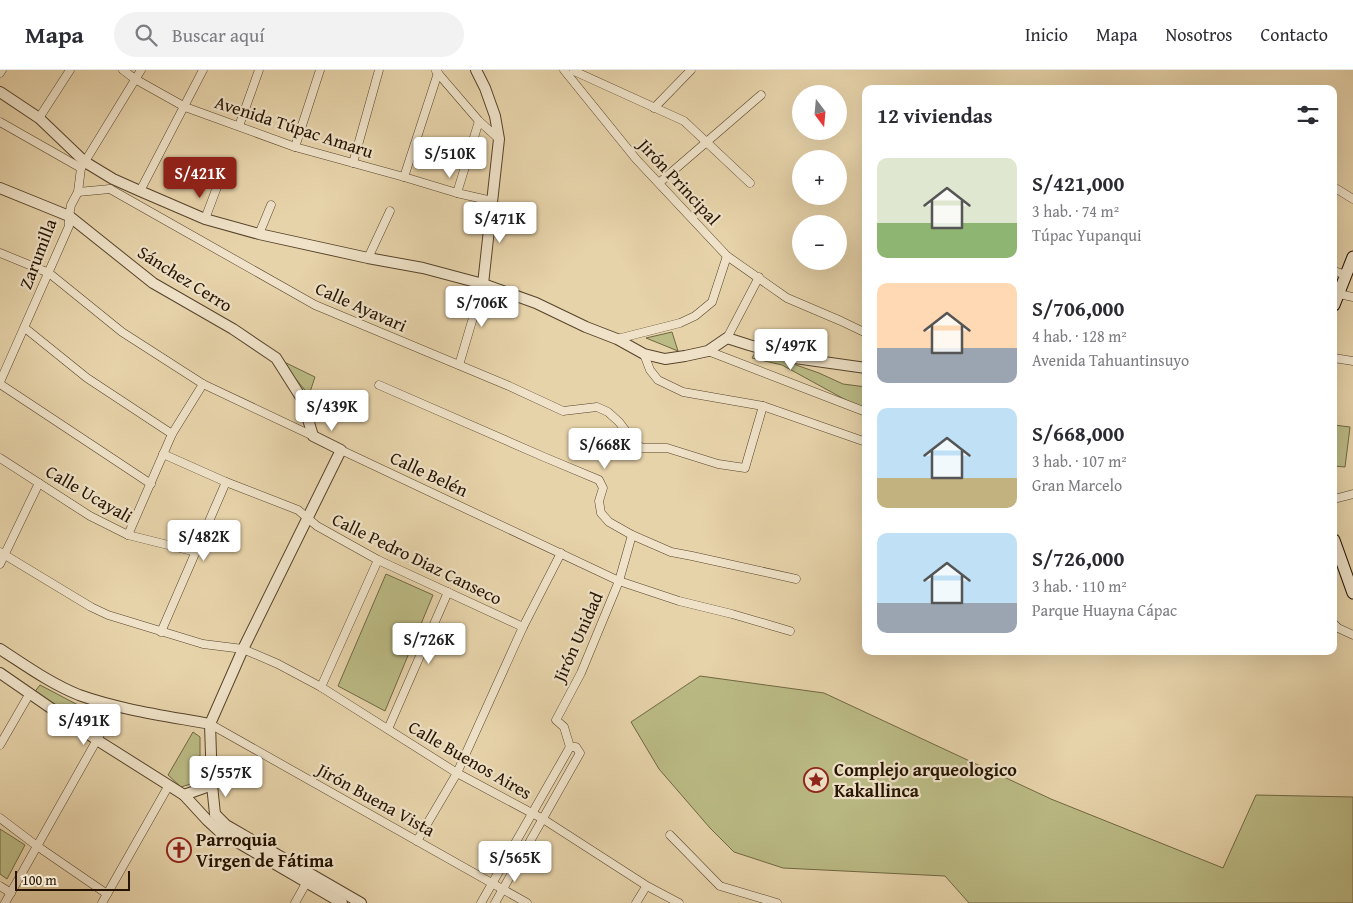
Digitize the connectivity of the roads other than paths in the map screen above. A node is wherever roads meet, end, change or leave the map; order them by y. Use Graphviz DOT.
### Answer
graph roads {
  1 [pos="2,70"];
  2 [pos="70,70"];
  3 [pos="122,70"];
  4 [pos="141,70"];
  5 [pos="203,70"];
  6 [pos="258,70"];
  7 [pos="320,70"];
  8 [pos="380,70"];
  9 [pos="476,70"];
  10 [pos="691,70"];
  11 [pos="436,71"];
  12 [pos="571,71"];
  13 [pos="0,73"];
  14 [pos="135,79"];
  15 [pos="0,92"];
  16 [pos="761,94"];
  17 [pos="185,107"];
  18 [pos="654,108"];
  19 [pos="38,118"];
  20 [pos="479,120"];
  21 [pos="0,122"];
  22 [pos="239,126"];
  23 [pos="499,139"];
  24 [pos="707,143"];
  25 [pos="295,147"];
  26 [pos="353,163"];
  27 [pos="83,165"];
  28 [pos="404,177"];
  29 [pos="750,183"];
  30 [pos="111,184"];
  31 [pos="659,184"];
  32 [pos="0,188"];
  33 [pos="217,188"];
  34 [pos="1337,189"];
  35 [pos="78,192"];
  36 [pos="140,192"];
  37 [pos="457,193"];
  38 [pos="1353,199"];
  39 [pos="492,201"];
  40 [pos="270,205"];
  41 [pos="390,211"];
  42 [pos="69,216"];
  43 [pos="205,218"];
  44 [pos="258,234"];
  45 [pos="0,252"];
  46 [pos="727,256"];
  47 [pos="1353,257"];
  48 [pos="368,258"];
  49 [pos="1337,272"];
  50 [pos="49,273"];
  51 [pos="1346,275"];
  52 [pos="759,277"];
  53 [pos="482,284"];
  54 [pos="1339,294"];
  55 [pos="1353,297"];
  56 [pos="1337,298"];
  57 [pos="25,328"];
  58 [pos="862,331"];
  59 [pos="727,338"];
  60 [pos="617,339"];
  61 [pos="708,351"];
  62 [pos="644,354"];
  63 [pos="1337,358"];
  64 [pos="1353,361"];
  65 [pos="459,365"];
  66 [pos="862,367"];
  67 [pos="0,383"];
  68 [pos="202,384"];
  69 [pos="379,385"];
  70 [pos="763,406"];
  71 [pos="862,410"];
  72 [pos="172,434"];
  73 [pos="313,436"];
  74 [pos="862,441"];
  75 [pos="341,450"];
  76 [pos="163,454"];
  77 [pos="0,458"];
  78 [pos="226,482"];
  79 [pos="39,483"];
  80 [pos="151,484"];
  81 [pos="1353,494"];
  82 [pos="1337,498"];
  83 [pos="308,518"];
  84 [pos="128,535"];
  85 [pos="632,535"];
  86 [pos="1337,549"];
  87 [pos="196,552"];
  88 [pos="2,554"];
  89 [pos="561,554"];
  90 [pos="378,560"];
  91 [pos="0,564"];
  92 [pos="796,579"];
  93 [pos="619,581"];
  94 [pos="448,592"];
  95 [pos="1353,593"];
  96 [pos="523,627"];
  97 [pos="1337,627"];
  98 [pos="790,631"];
  99 [pos="161,632"];
  100 [pos="1353,635"];
  101 [pos="0,649"];
  102 [pos="243,649"];
  103 [pos="0,673"];
  104 [pos="321,687"];
  105 [pos="30,693"];
  106 [pos="116,706"];
  107 [pos="210,724"];
  108 [pos="388,729"];
  109 [pos="97,740"];
  110 [pos="0,746"];
  111 [pos="570,747"];
  112 [pos="457,773"];
  113 [pos="169,785"];
  114 [pos="212,785"];
  115 [pos="184,794"];
  116 [pos="532,813"];
  117 [pos="211,817"];
  118 [pos="0,818"];
  119 [pos="543,819"];
  120 [pos="670,835"];
  121 [pos="417,841"];
  122 [pos="37,846"];
  123 [pos="309,878"];
  124 [pos="492,883"];
  125 [pos="0,886"];
  126 [pos="503,889"];
  127 [pos="644,890"];
  128 [pos="11,893"];
  129 [pos="107,894"];
  130 [pos="6,903"];
  131 [pos="102,903"];
  132 [pos="295,903"];
  133 [pos="342,903"];
  134 [pos="361,903"];
  135 [pos="481,903"];
  136 [pos="495,903"];
  137 [pos="527,903"];
  138 [pos="636,903"];
  139 [pos="679,903"];
  140 [pos="777,903"];
  1 -- 13 [label="street"];
  2 -- 19 [label="street"];
  3 -- 14 [label="street, Avenida Túpac Amaru"];
  4 -- 14 [label="street"];
  5 -- 17 [label="street"];
  6 -- 22 [label="street"];
  7 -- 25 [label="street"];
  8 -- 26 [label="street"];
  9 -- 23 [label="street"];
  10 -- 18 [label="street"];
  11 -- 20 [label="street"];
  11 -- 28 [label="street"];
  12 -- 18 [label="street"];
  12 -- 31 [label="street, Jirón Principal"];
  14 -- 17 [label="street, Avenida Túpac Amaru"];
  14 -- 27 [label="street"];
  15 -- 19 [label="street"];
  16 -- 24 [label="street"];
  17 -- 22 [label="street, Avenida Túpac Amaru"];
  17 -- 36 [label="street"];
  18 -- 24 [label="street"];
  19 -- 27 [label="street"];
  20 -- 23 [label="street"];
  20 -- 37 [label="street"];
  21 -- 27 [label="street"];
  22 -- 25 [label="street, Avenida Túpac Amaru"];
  23 -- 39 [label="street"];
  24 -- 29 [label="street"];
  24 -- 31 [label="street"];
  25 -- 26 [label="street, Avenida Túpac Amaru"];
  26 -- 28 [label="street, Avenida Túpac Amaru"];
  27 -- 30 [label="street"];
  27 -- 35 [label="street, Zarumilla"];
  28 -- 37 [label="street, Avenida Túpac Amaru"];
  30 -- 35 [label="street"];
  30 -- 36 [label="street"];
  30 -- 65 [label="street, Calle Ayavari"];
  31 -- 46 [label="street, Jirón Principal"];
  32 -- 42 [label="street, Sánchez Cerro"];
  33 -- 43 [label="street"];
  34 -- 38 [label="street"];
  35 -- 42 [label="street, Zarumilla"];
  36 -- 43 [label="street"];
  37 -- 39 [label="street, Avenida Túpac Amaru"];
  39 -- 53 [label="street"];
  40 -- 44 [label="street"];
  41 -- 48 [label="street"];
  42 -- 50 [label="street, Zarumilla"];
  42 -- 73 [label="street, Sánchez Cerro"];
  43 -- 44 [label="street"];
  44 -- 48 [label="street"];
  45 -- 50 [label="street, Calle Belén"];
  46 -- 52 [label="street, Jirón Principal"];
  46 -- 60 [label="street"];
  47 -- 51 [label="main road"];
  48 -- 53 [label="street"];
  49 -- 51 [label="street"];
  50 -- 57 [label="street, Zarumilla"];
  50 -- 68 [label="street, Calle Belén"];
  51 -- 54 [label="main road"];
  52 -- 58 [label="street, Jirón Principal"];
  52 -- 59 [label="street"];
  53 -- 60 [label="street"];
  53 -- 65 [label="street"];
  54 -- 55 [label="street"];
  54 -- 56 [label="main road"];
  57 -- 67 [label="street, Zarumilla"];
  57 -- 72 [label="street"];
  59 -- 61 [label="street"];
  59 -- 66 [label="street"];
  60 -- 62 [label="street"];
  61 -- 62 [label="street"];
  61 -- 71 [label="street"];
  62 -- 70 [label="street"];
  63 -- 64 [label="street"];
  65 -- 70 [label="street, Calle Ayavari"];
  67 -- 80 [label="street"];
  68 -- 72 [label="street"];
  68 -- 73 [label="street, Calle Belén"];
  69 -- 85 [label="street"];
  70 -- 74 [label="street"];
  72 -- 76 [label="street"];
  73 -- 75 [label="street, Calle Belén"];
  75 -- 83 [label="street"];
  75 -- 89 [label="street, Calle Belén"];
  76 -- 78 [label="street, Calle Pedro Diaz Canseco"];
  76 -- 80 [label="street"];
  77 -- 79 [label="street, Calle Ucayali"];
  78 -- 83 [label="street, Calle Pedro Diaz Canseco"];
  78 -- 87 [label="street"];
  79 -- 84 [label="street, Calle Ucayali"];
  79 -- 88 [label="street"];
  80 -- 84 [label="street"];
  81 -- 82 [label="street"];
  83 -- 90 [label="street, Calle Pedro Diaz Canseco"];
  83 -- 102 [label="street"];
  84 -- 87 [label="street, Calle Ucayali"];
  85 -- 92 [label="street"];
  85 -- 93 [label="street, Jirón Unidad"];
  86 -- 95 [label="main road"];
  87 -- 99 [label="street"];
  88 -- 91 [label="street"];
  88 -- 99 [label="street, Calle Buenos Aires"];
  89 -- 93 [label="street, Calle Belén"];
  89 -- 96 [label="street"];
  90 -- 94 [label="street, Calle Pedro Diaz Canseco"];
  90 -- 104 [label="street"];
  93 -- 98 [label="street, Calle Belén"];
  93 -- 111 [label="street, Jirón Unidad"];
  94 -- 96 [label="street, Calle Pedro Diaz Canseco"];
  94 -- 108 [label="street"];
  96 -- 112 [label="street"];
  97 -- 100 [label="street"];
  99 -- 102 [label="street, Calle Buenos Aires"];
  101 -- 106 [label="street"];
  102 -- 104 [label="street, Calle Buenos Aires"];
  102 -- 107 [label="street"];
  103 -- 105 [label="street"];
  104 -- 108 [label="street, Calle Buenos Aires"];
  105 -- 109 [label="street"];
  105 -- 110 [label="street"];
  106 -- 107 [label="street"];
  106 -- 109 [label="street"];
  107 -- 114 [label="street"];
  107 -- 121 [label="street, Jirón Buena Vista"];
  108 -- 112 [label="street, Calle Buenos Aires"];
  109 -- 113 [label="street"];
  109 -- 122 [label="street"];
  111 -- 116 [label="street"];
  111 -- 119 [label="street"];
  112 -- 116 [label="street, Calle Buenos Aires"];
  112 -- 121 [label="street"];
  113 -- 115 [label="street"];
  113 -- 129 [label="street"];
  114 -- 115 [label="street"];
  114 -- 117 [label="street"];
  115 -- 117 [label="street"];
  116 -- 119 [label="street, Calle Buenos Aires"];
  116 -- 124 [label="street"];
  117 -- 123 [label="street"];
  118 -- 122 [label="street"];
  119 -- 126 [label="street"];
  119 -- 139 [label="street, Calle Buenos Aires"];
  120 -- 140 [label="street"];
  121 -- 124 [label="street, Jirón Buena Vista"];
  122 -- 128 [label="street"];
  122 -- 129 [label="street"];
  123 -- 132 [label="street"];
  123 -- 133 [label="street"];
  123 -- 134 [label="street"];
  124 -- 126 [label="street, Jirón Buena Vista"];
  124 -- 135 [label="street"];
  125 -- 128 [label="street"];
  126 -- 136 [label="street"];
  126 -- 137 [label="street, Jirón Buena Vista"];
  127 -- 138 [label="street"];
  128 -- 130 [label="street"];
  129 -- 131 [label="street"];
}
